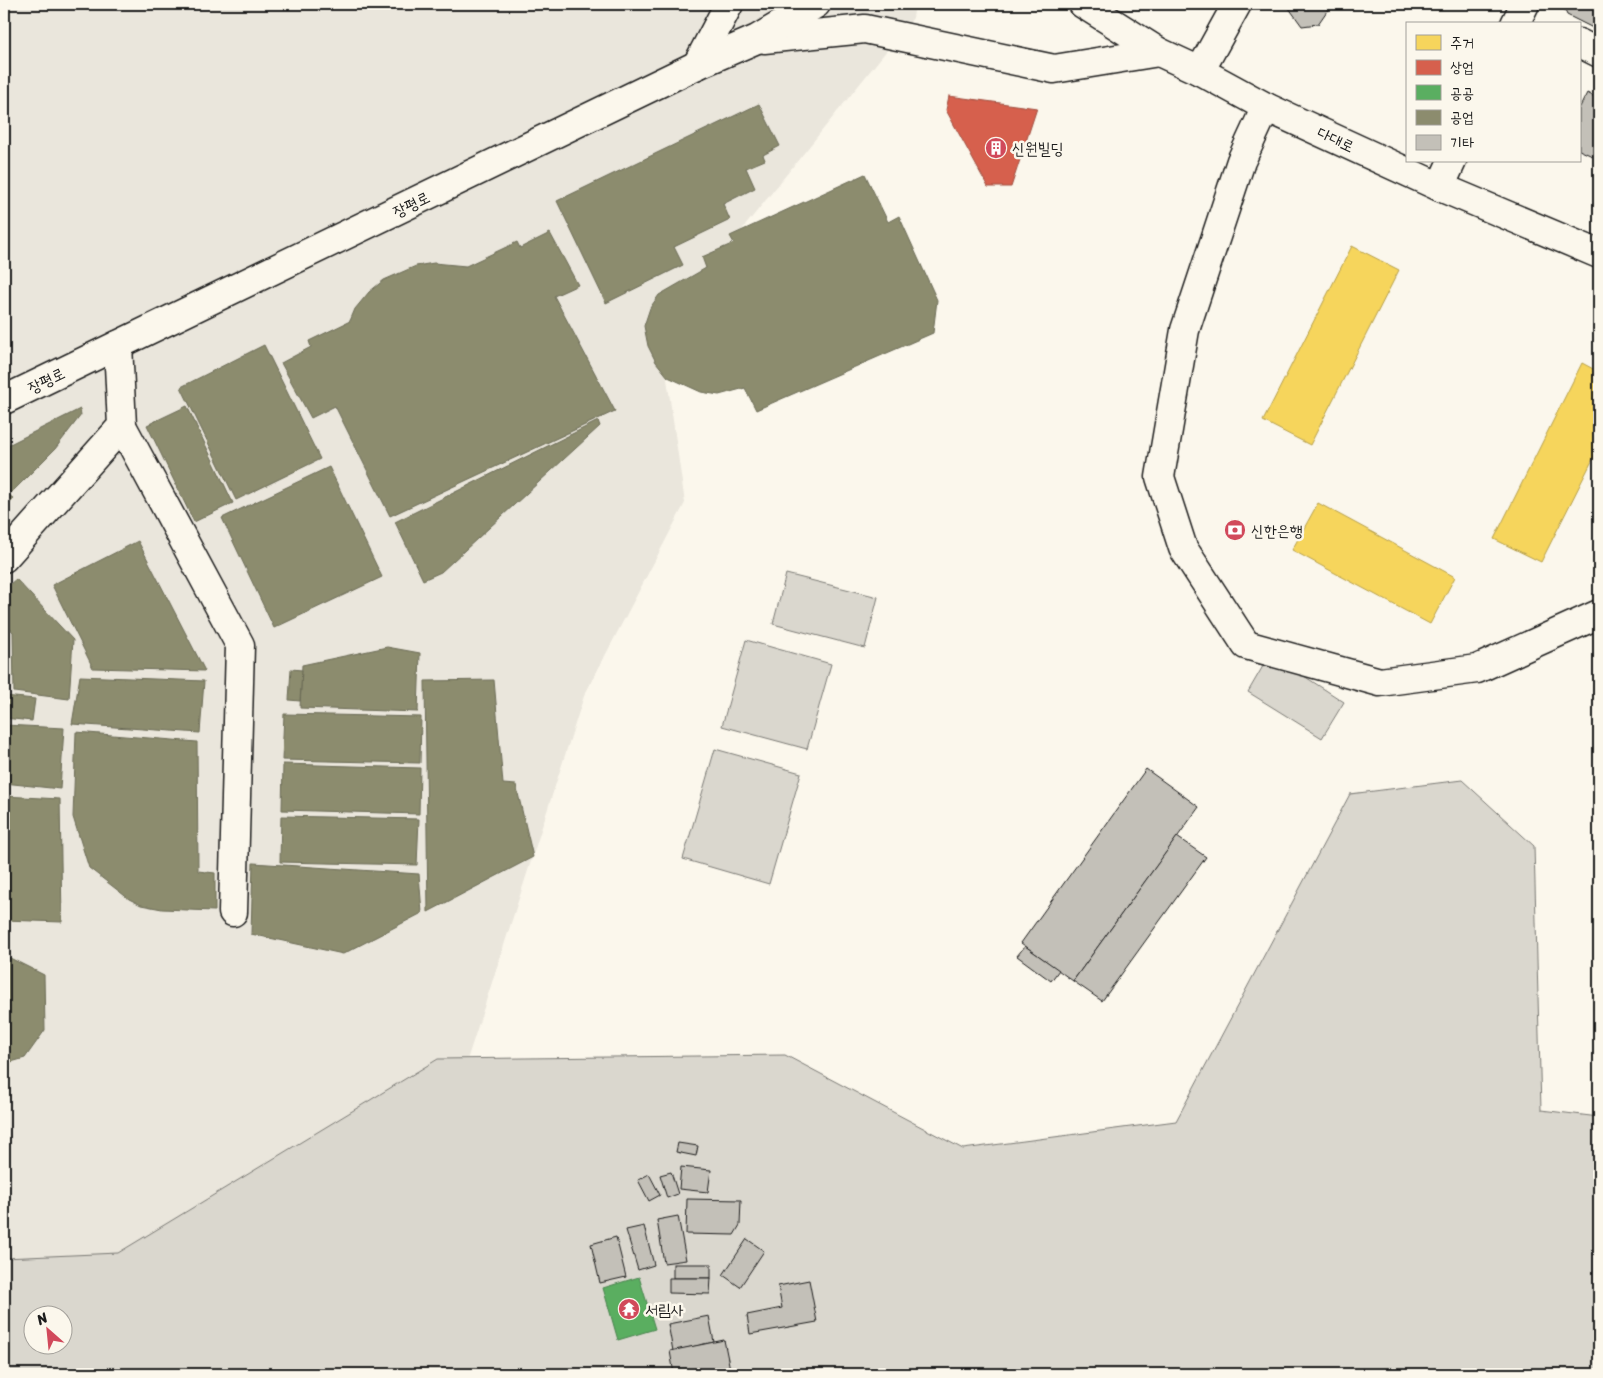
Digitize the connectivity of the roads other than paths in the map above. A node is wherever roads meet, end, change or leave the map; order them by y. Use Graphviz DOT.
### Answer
graph roads {
  1 [pos="729,4"];
  2 [pos="816,4"];
  3 [pos="1083,4"];
  4 [pos="1237,4"];
  5 [pos="757,39"];
  6 [pos="1580,43"];
  7 [pos="1159,52"];
  8 [pos="1599,52"];
  9 [pos="697,65"];
  10 [pos="1200,71"];
  11 [pos="1266,107"];
  12 [pos="1452,162"];
  13 [pos="1440,188"];
  14 [pos="1599,254"];
  15 [pos="118,345"];
  16 [pos="4,400"];
  17 [pos="122,426"];
  18 [pos="4,558"];
  19 [pos="1599,614"];
  20 [pos="232,912"];
  1 -- 9 [label="street"];
  2 -- 5 [label="street, 장평로"];
  3 -- 7 [label="street, 다대로"];
  4 -- 10 [label="street"];
  5 -- 7 [label="street"];
  5 -- 9 [label="street, 장평로"];
  6 -- 8 [label="street"];
  7 -- 10 [label="street, 다대로"];
  9 -- 15 [label="street, 장평로"];
  10 -- 11 [label="street, 다대로"];
  11 -- 13 [label="street, 다대로"];
  11 -- 19 [label="street"];
  12 -- 13 [label="street"];
  13 -- 14 [label="street, 다대로"];
  15 -- 16 [label="street, 장평로"];
  15 -- 17 [label="street"];
  17 -- 18 [label="street"];
  17 -- 20 [label="street"];
}
